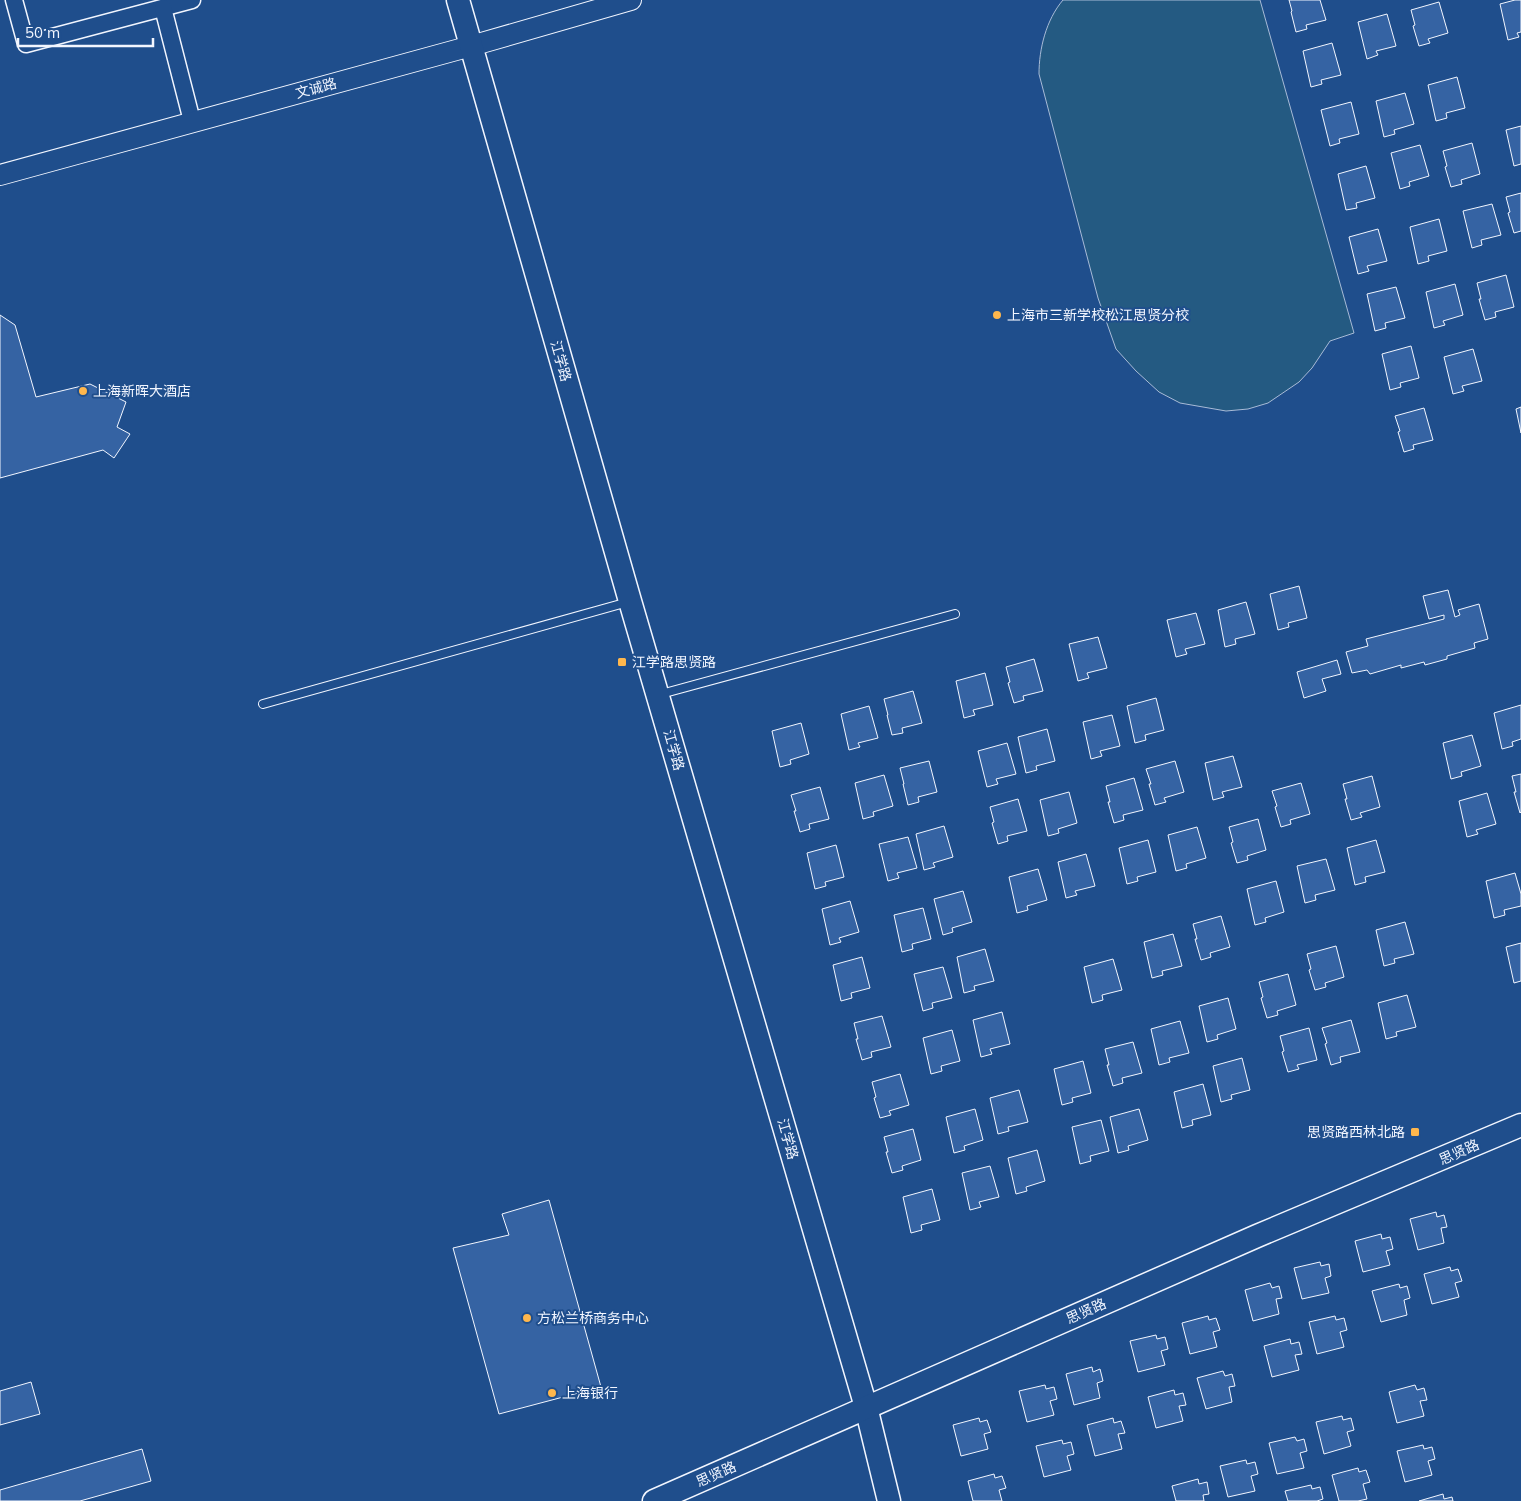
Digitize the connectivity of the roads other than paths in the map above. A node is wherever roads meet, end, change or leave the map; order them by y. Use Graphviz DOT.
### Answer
graph roads {
  1 [pos="14,0"];
  2 [pos="192,0"];
  3 [pos="458,0"];
  4 [pos="631,0"];
  5 [pos="163,8"];
  6 [pos="470,46"];
  7 [pos="192,121"];
  8 [pos="0,175"];
  9 [pos="630,601"];
  10 [pos="955,614"];
  11 [pos="658,695"];
  12 [pos="263,704"];
  13 [pos="1521,1125"];
  14 [pos="866,1407"];
  15 [pos="654,1501"];
  16 [pos="889,1501"];
  1 -- 5 [label="street"];
  2 -- 5 [label="street"];
  3 -- 6 [label="main road, 江学路"];
  4 -- 6 [label="street, 文诚路"];
  5 -- 7 [label="street"];
  6 -- 7 [label="street, 文诚路"];
  6 -- 9 [label="main road, 江学路"];
  7 -- 8 [label="street, 文诚路"];
  9 -- 11 [label="main road, 江学路"];
  9 -- 12 [label="lane"];
  10 -- 11 [label="lane"];
  11 -- 14 [label="main road, 江学路"];
  13 -- 14 [label="main road, 思贤路"];
  14 -- 15 [label="main road, 思贤路"];
  14 -- 16 [label="main road, 江学路"];
}
